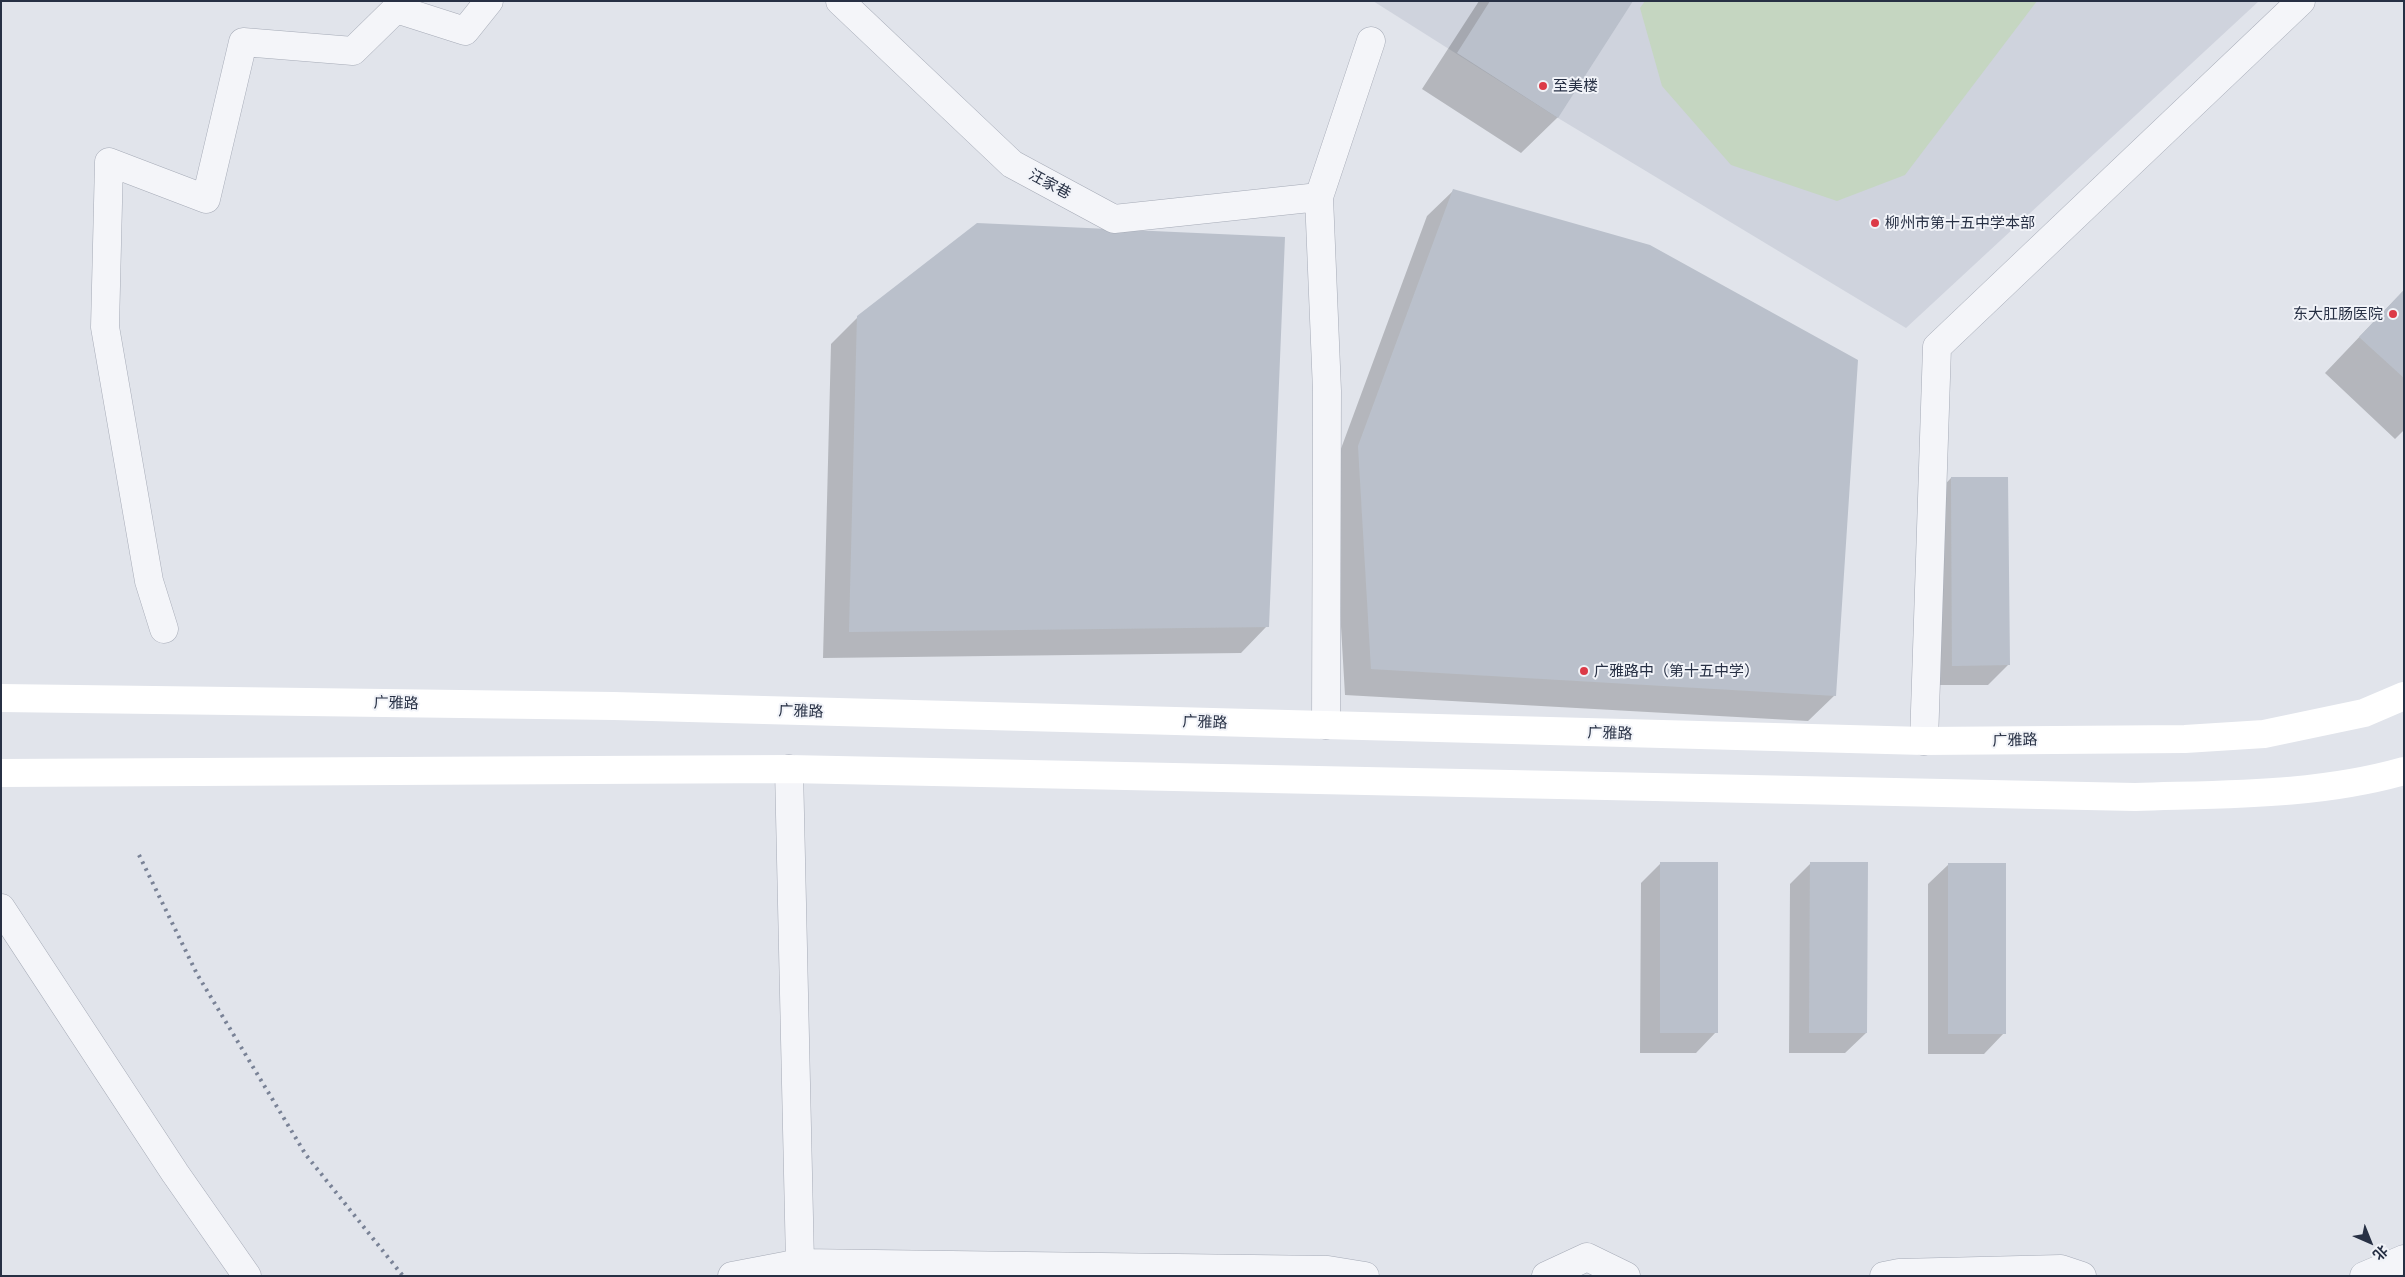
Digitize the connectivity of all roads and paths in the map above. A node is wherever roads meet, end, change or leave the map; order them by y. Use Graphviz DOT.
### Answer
graph roads {
  1 [pos="489,1"];
  2 [pos="840,1"];
  3 [pos="2301,1"];
  4 [pos="1371,41"];
  5 [pos="1319,197"];
  6 [pos="164,629"];
  7 [pos="2404,696"];
  8 [pos="1,698"];
  9 [pos="1326,725"];
  10 [pos="1924,741"];
  11 [pos="789,769"];
  12 [pos="2404,771"];
  13 [pos="1,773"];
  14 [pos="1,908"];
  15 [pos="2404,1259"];
  16 [pos="800,1262"];
  17 [pos="1328,1273"];
  18 [pos="247,1276"];
  19 [pos="732,1276"];
  20 [pos="1365,1276"];
  21 [pos="1546,1276"];
  22 [pos="1626,1276"];
  23 [pos="1884,1276"];
  24 [pos="2082,1276"];
  25 [pos="2364,1276"];
  1 -- 6 [label="street"];
  2 -- 5 [label="street, 汪家巷"];
  3 -- 10 [label="street"];
  4 -- 5 [label="street"];
  5 -- 9 [label="street"];
  7 -- 10 [label="main road, 广雅路"];
  8 -- 9 [label="main road, 广雅路"];
  9 -- 10 [label="main road, 广雅路"];
  11 -- 12 [label="main road"];
  11 -- 13 [label="main road"];
  11 -- 16 [label="street"];
  14 -- 18 [label="street"];
  15 -- 25 [label="street"];
  16 -- 17 [label="street"];
  16 -- 19 [label="street"];
  17 -- 20 [label="street"];
  21 -- 22 [label="street"];
  23 -- 24 [label="street"];
}
